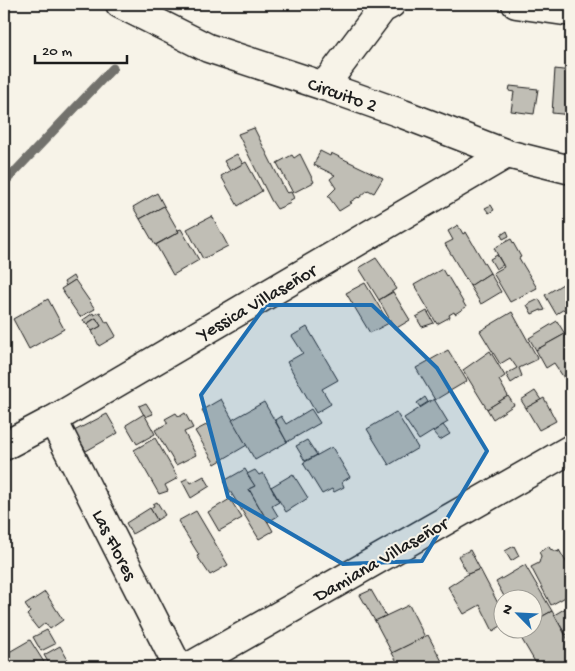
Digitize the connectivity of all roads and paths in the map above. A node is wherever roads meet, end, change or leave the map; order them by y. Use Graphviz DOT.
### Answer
graph roads {
  1 [pos="120,4"];
  2 [pos="391,4"];
  3 [pos="516,4"];
  4 [pos="571,12"];
  5 [pos="324,86"];
  6 [pos="507,154"];
  7 [pos="571,170"];
  8 [pos="53,420"];
  9 [pos="4,446"];
  10 [pos="571,449"];
  11 [pos="178,667"];
  12 [pos="189,667"];
  1 -- 5 [label="street, Circuito 2"];
  2 -- 5 [label="street"];
  3 -- 4 [label="street"];
  5 -- 6 [label="street, Circuito 2"];
  6 -- 7 [label="street, Circuito 2"];
  6 -- 8 [label="street, Yessica Villaseñor"];
  8 -- 9 [label="street, Yessica Villaseñor"];
  8 -- 11 [label="street, Las Flores"];
  10 -- 12 [label="street, Damiana Villaseñor"];
}
